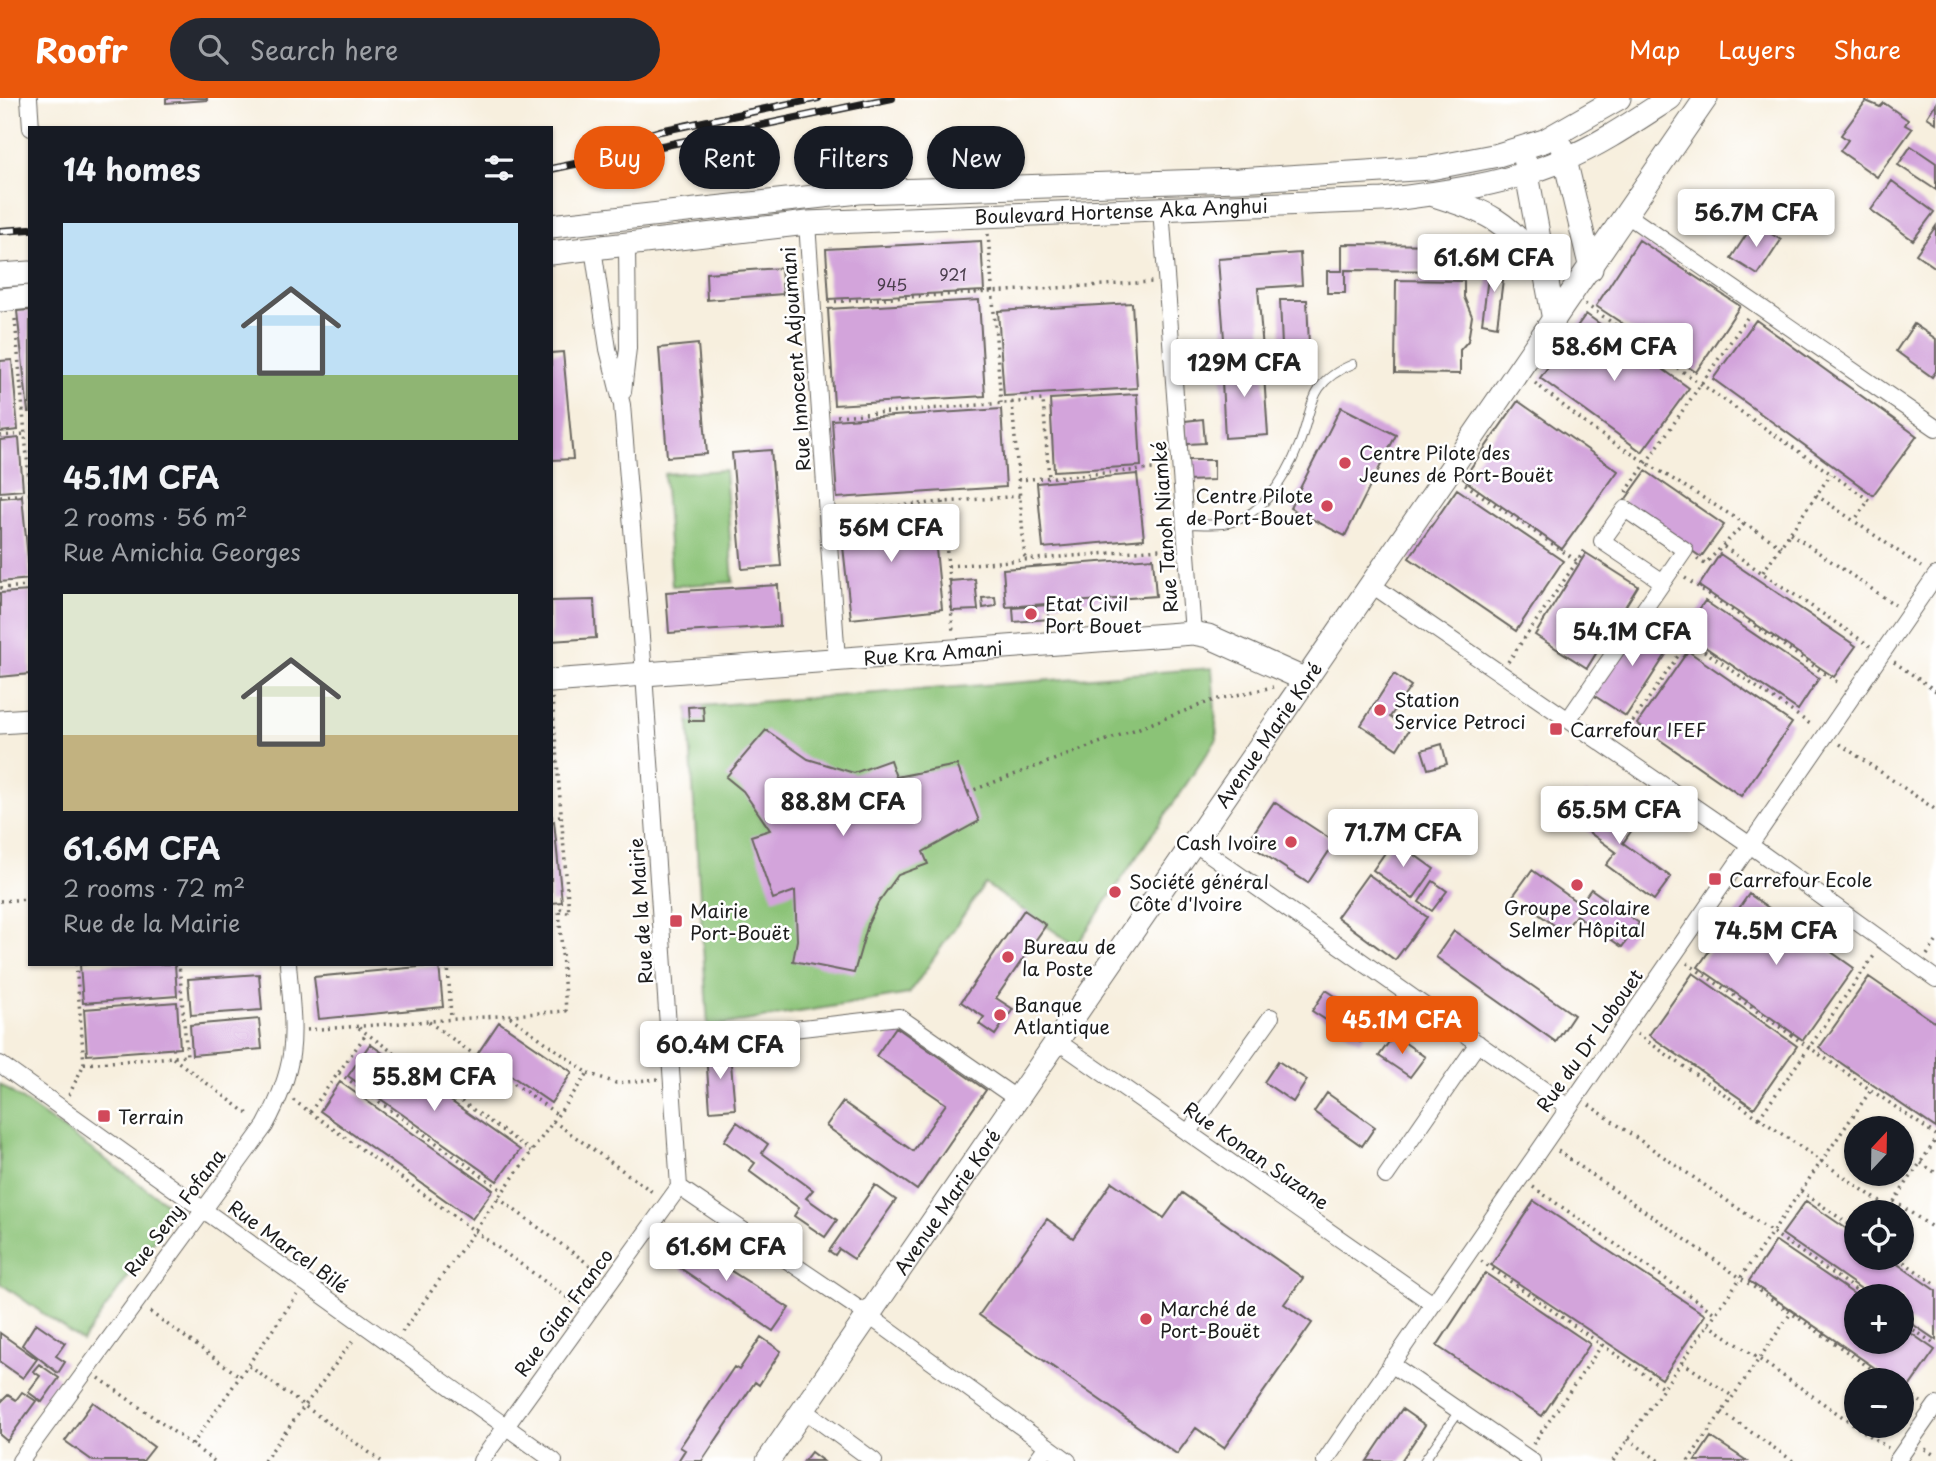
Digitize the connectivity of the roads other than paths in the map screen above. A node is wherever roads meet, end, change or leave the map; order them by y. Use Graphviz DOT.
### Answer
graph roads {
  1 [pos="29,98"];
  2 [pos="1619,98"];
  3 [pos="1670,98"];
  4 [pos="1706,98"];
  5 [pos="31,126"];
  6 [pos="1559,134"];
  7 [pos="1522,148"];
  8 [pos="1565,160"];
  9 [pos="1527,173"];
  10 [pos="1431,194"];
  11 [pos="1161,209"];
  12 [pos="1627,215"];
  13 [pos="807,223"];
  14 [pos="553,226"];
  15 [pos="627,244"];
  16 [pos="593,248"];
  17 [pos="553,253"];
  18 [pos="1591,270"];
  19 [pos="28,273"];
  20 [pos="0,275"];
  21 [pos="1547,279"];
  22 [pos="1554,320"];
  23 [pos="1353,364"];
  24 [pos="622,405"];
  25 [pos="1936,428"];
  26 [pos="1185,524"];
  27 [pos="1667,575"];
  28 [pos="1935,576"];
  29 [pos="1372,585"];
  30 [pos="1193,633"];
  31 [pos="837,660"];
  32 [pos="645,674"];
  33 [pos="1306,680"];
  34 [pos="553,681"];
  35 [pos="28,720"];
  36 [pos="1567,720"];
  37 [pos="0,722"];
  38 [pos="1194,843"];
  39 [pos="1750,845"];
  40 [pos="288,966"];
  41 [pos="1936,979"];
  42 [pos="1271,1017"];
  43 [pos="1057,1041"];
  44 [pos="670,1043"];
  45 [pos="1478,1043"];
  46 [pos="0,1064"];
  47 [pos="1017,1099"];
  48 [pos="1572,1102"];
  49 [pos="1188,1133"];
  50 [pos="1386,1176"];
  51 [pos="679,1187"];
  52 [pos="201,1209"];
  53 [pos="1433,1304"];
  54 [pos="868,1315"];
  55 [pos="1391,1364"];
  56 [pos="1936,1405"];
  57 [pos="803,1409"];
  58 [pos="1459,1411"];
  59 [pos="506,1427"];
  60 [pos="1046,1446"];
  61 [pos="1528,1459"];
  62 [pos="1898,1459"];
  63 [pos="20,1461"];
  64 [pos="481,1461"];
  65 [pos="554,1461"];
  66 [pos="768,1461"];
  67 [pos="874,1461"];
  68 [pos="1036,1461"];
  69 [pos="1068,1461"];
  70 [pos="1325,1461"];
  71 [pos="1424,1461"];
  1 -- 5 [label="street"];
  2 -- 6 [label="main road, Boulevard Hortense Aka Anghui"];
  3 -- 8 [label="main road, Boulevard Hortense Aka Anghui"];
  4 -- 12 [label="main road, Avenue Marie Koré"];
  6 -- 7 [label="main road, Boulevard Hortense Aka Anghui"];
  6 -- 8 [label="main road"];
  7 -- 9 [label="main road"];
  7 -- 14 [label="main road, Boulevard Hortense Aka Anghui"];
  8 -- 9 [label="main road, Boulevard Hortense Aka Anghui"];
  8 -- 18 [label="main road"];
  9 -- 10 [label="main road, Boulevard Hortense Aka Anghui"];
  9 -- 21 [label="main road"];
  10 -- 11 [label="main road, Boulevard Hortense Aka Anghui"];
  10 -- 21 [label="main road"];
  11 -- 13 [label="main road, Boulevard Hortense Aka Anghui"];
  11 -- 26 [label="street, Rue Tanoh Niamké"];
  12 -- 18 [label="main road, Avenue Marie Koré"];
  12 -- 25 [label="street"];
  13 -- 15 [label="main road, Boulevard Hortense Aka Anghui"];
  13 -- 31 [label="street, Rue Innocent Adjoumani"];
  15 -- 16 [label="main road, Boulevard Hortense Aka Anghui"];
  15 -- 24 [label="street, Rue de la Mairie"];
  16 -- 17 [label="main road, Boulevard Hortense Aka Anghui"];
  16 -- 24 [label="street, Rue de la Mairie"];
  18 -- 22 [label="main road, Avenue Marie Koré"];
  19 -- 20 [label="main road"];
  21 -- 22 [label="main road"];
  22 -- 29 [label="main road, Avenue Marie Koré"];
  23 -- 26 [label="lane"];
  24 -- 32 [label="street, Rue de la Mairie"];
  26 -- 30 [label="street, Rue Tanoh Niamké"];
  27 -- 27 [label="street"];
  27 -- 36 [label="street"];
  28 -- 39 [label="street, Rue du Dr Lobouet"];
  29 -- 33 [label="main road, Avenue Marie Koré"];
  29 -- 36 [label="street"];
  30 -- 31 [label="main road, Rue Kra Amani"];
  30 -- 33 [label="main road, Rue Kra Amani"];
  31 -- 32 [label="main road, Rue Kra Amani"];
  32 -- 34 [label="main road, Rue Kra Amani"];
  32 -- 44 [label="street, Rue de la Mairie"];
  33 -- 38 [label="main road, Avenue Marie Koré"];
  35 -- 37 [label="main road"];
  36 -- 39 [label="street"];
  38 -- 43 [label="main road, Avenue Marie Koré"];
  38 -- 45 [label="street"];
  39 -- 41 [label="street"];
  39 -- 48 [label="street, Rue du Dr Lobouet"];
  40 -- 52 [label="street, Rue Seny Fofana"];
  42 -- 49 [label="street"];
  43 -- 47 [label="main road, Avenue Marie Koré"];
  43 -- 49 [label="street, Rue Konan Suzane"];
  44 -- 47 [label="street"];
  44 -- 51 [label="street, Rue de la Mairie"];
  45 -- 48 [label="street"];
  45 -- 50 [label="street"];
  46 -- 52 [label="street, Rue Marcel Bilé"];
  47 -- 54 [label="main road, Avenue Marie Koré"];
  48 -- 53 [label="street, Rue du Dr Lobouet"];
  49 -- 53 [label="street, Rue Konan Suzane"];
  51 -- 54 [label="street"];
  51 -- 59 [label="street, Rue Gian Franco"];
  52 -- 59 [label="street, Rue Marcel Bilé"];
  52 -- 63 [label="street, Rue Seny Fofana"];
  53 -- 55 [label="street, Rue du Dr Lobouet"];
  54 -- 57 [label="main road, Avenue Marie Koré"];
  54 -- 60 [label="street"];
  55 -- 58 [label="street"];
  55 -- 70 [label="street, Rue du Dr Lobouet"];
  56 -- 62 [label="street"];
  57 -- 66 [label="main road, Avenue Marie Koré"];
  57 -- 67 [label="street"];
  58 -- 61 [label="street"];
  58 -- 71 [label="lane"];
  59 -- 64 [label="street, Rue Gian Franco"];
  59 -- 65 [label="street, Rue Marcel Bilé"];
  60 -- 68 [label="street"];
  60 -- 69 [label="street"];
}
